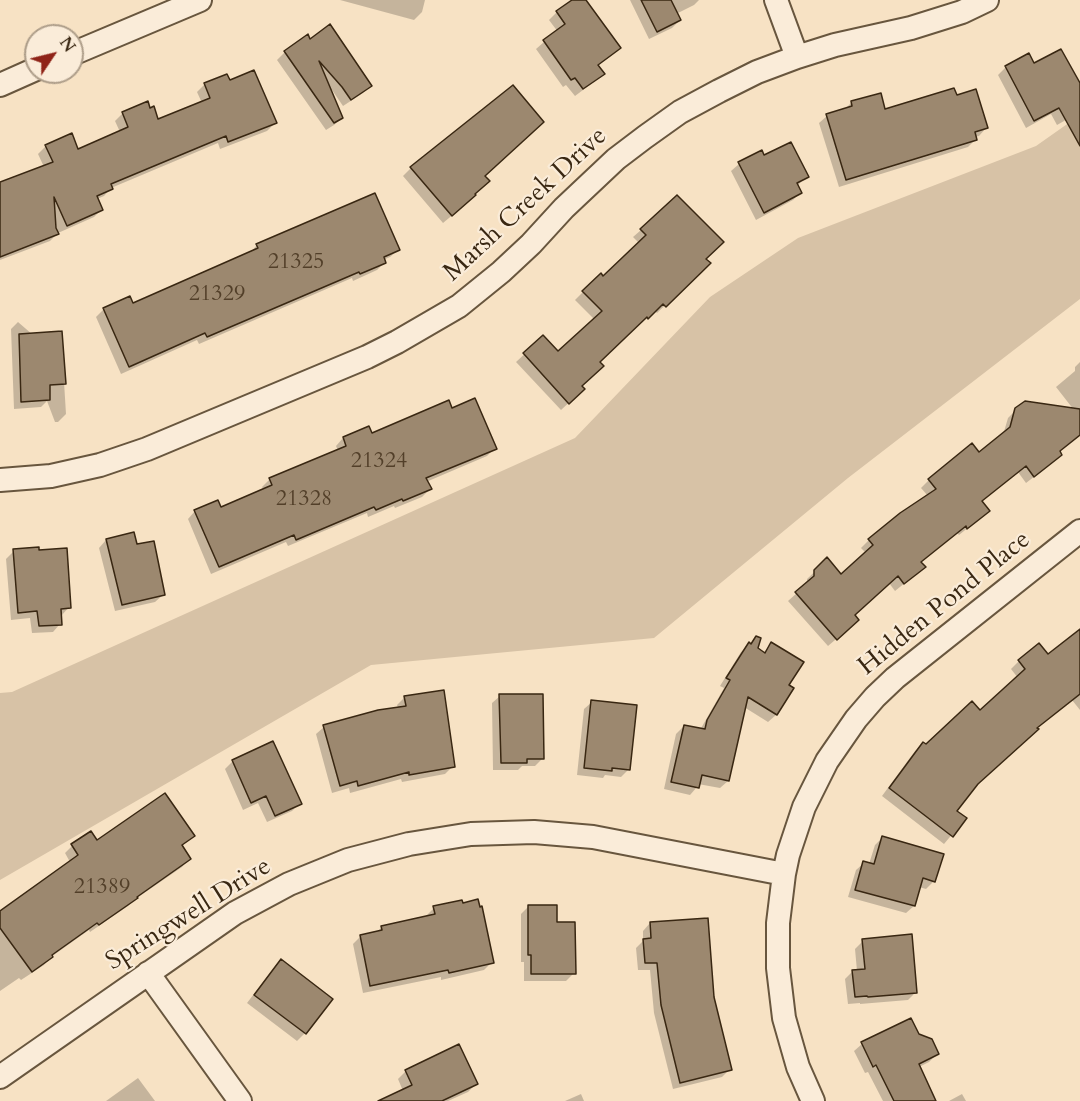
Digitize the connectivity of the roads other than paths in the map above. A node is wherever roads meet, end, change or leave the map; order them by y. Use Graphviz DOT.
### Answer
graph roads {
  1 [pos="200,0"];
  2 [pos="776,0"];
  3 [pos="987,0"];
  4 [pos="84,49"];
  5 [pos="797,57"];
  6 [pos="24,74"];
  7 [pos="0,85"];
  8 [pos="0,480"];
  9 [pos="1080,531"];
  10 [pos="784,874"];
  11 [pos="148,973"];
  12 [pos="0,1077"];
  13 [pos="240,1101"];
  14 [pos="813,1101"];
  1 -- 4 [label="street"];
  2 -- 5 [label="street"];
  3 -- 5 [label="street, Marsh Creek Drive"];
  5 -- 8 [label="street, Marsh Creek Drive"];
  6 -- 7 [label="street"];
  9 -- 10 [label="street, Hidden Pond Place"];
  10 -- 11 [label="street, Springwell Drive"];
  10 -- 14 [label="street, Hidden Pond Place"];
  11 -- 12 [label="street, Springwell Drive"];
  11 -- 13 [label="street"];
}
